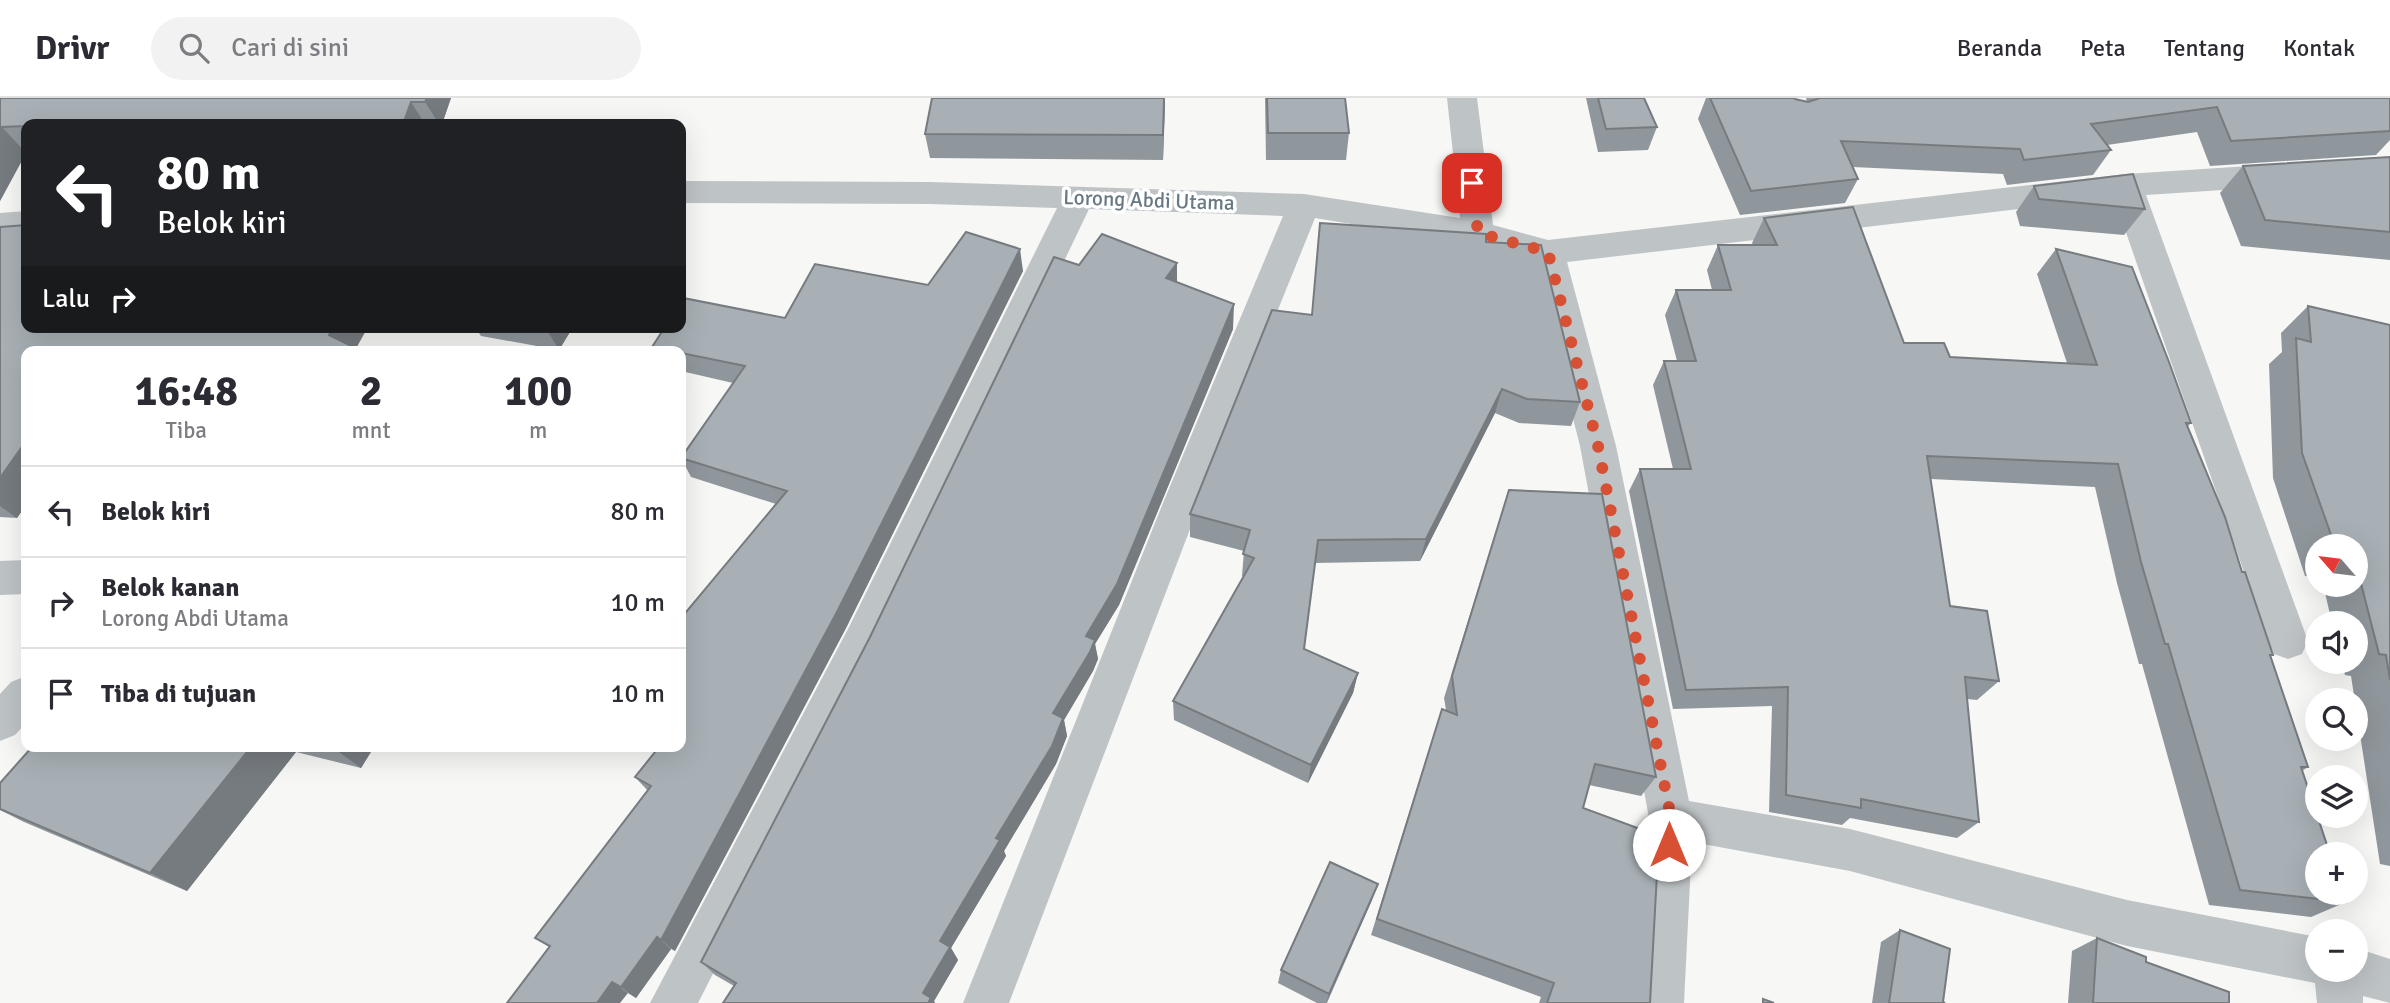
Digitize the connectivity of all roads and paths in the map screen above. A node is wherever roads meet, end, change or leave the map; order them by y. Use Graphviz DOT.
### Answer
graph roads {
  1 [pos="1462,98"];
  2 [pos="2390,168"];
  3 [pos="2126,185"];
  4 [pos="686,192"];
  5 [pos="1078,198"];
  6 [pos="1304,205"];
  7 [pos="21,223"];
  8 [pos="0,225"];
  9 [pos="1478,233"];
  10 [pos="1548,252"];
  11 [pos="21,577"];
  12 [pos="0,578"];
  13 [pos="2288,641"];
  14 [pos="21,700"];
  15 [pos="0,723"];
  16 [pos="1671,818"];
  17 [pos="2305,958"];
  18 [pos="2368,975"];
  19 [pos="2337,982"];
  20 [pos="2390,982"];
  21 [pos="673,1003"];
  22 [pos="986,1003"];
  23 [pos="1661,1003"];
  24 [pos="2340,1003"];
  1 -- 9 [label="street"];
  2 -- 3 [label="street"];
  3 -- 10 [label="street"];
  3 -- 13 [label="street"];
  4 -- 5 [label="street, Lorong Abdi Utama"];
  5 -- 6 [label="street, Lorong Abdi Utama"];
  5 -- 21 [label="street"];
  6 -- 9 [label="street, Lorong Abdi Utama"];
  6 -- 22 [label="street"];
  7 -- 8 [label="street"];
  9 -- 10 [label="street, Lorong Abdi Utama"];
  10 -- 16 [label="street"];
  11 -- 12 [label="street"];
  14 -- 15 [label="street"];
  16 -- 17 [label="street"];
  16 -- 23 [label="street"];
  18 -- 20 [label="street"];
  19 -- 24 [label="street"];
}
